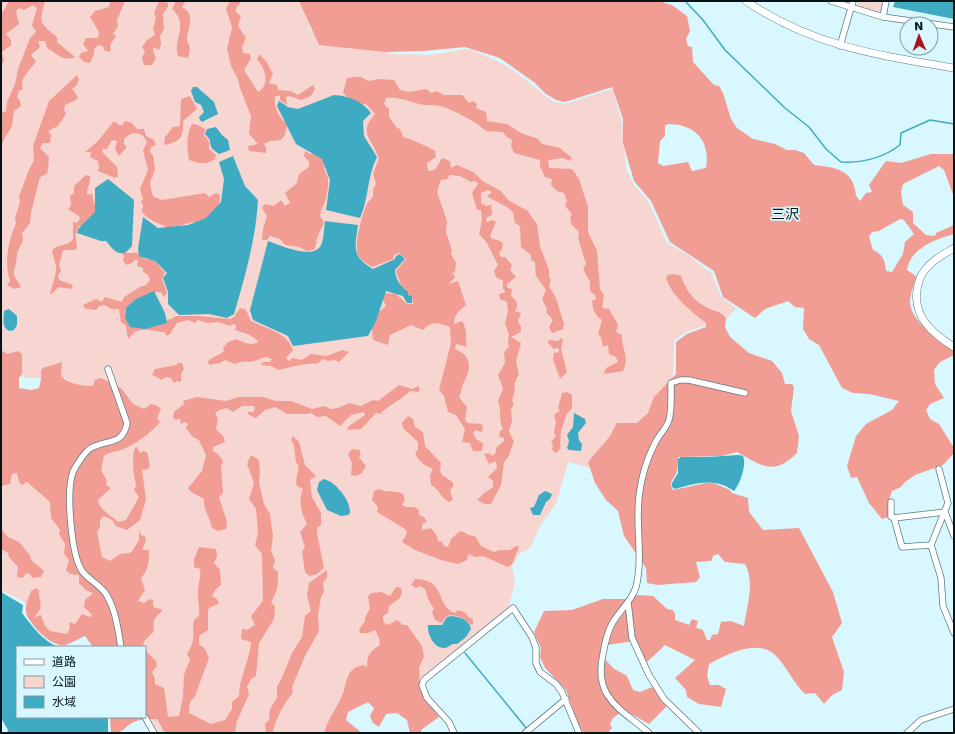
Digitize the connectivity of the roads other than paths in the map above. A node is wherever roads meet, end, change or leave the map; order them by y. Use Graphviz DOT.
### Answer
graph roads {
  1 [pos="746,1"];
  2 [pos="831,1"];
  3 [pos="853,1"];
  4 [pos="886,1"];
  5 [pos="851,8"];
  6 [pos="883,16"];
  7 [pos="954,27"];
  8 [pos="840,46"];
  9 [pos="954,68"];
  10 [pos="954,248"];
  11 [pos="954,347"];
  12 [pos="108,370"];
  13 [pos="745,394"];
  14 [pos="939,469"];
  15 [pos="891,502"];
  16 [pos="945,512"];
  17 [pos="894,518"];
  18 [pos="954,536"];
  19 [pos="931,545"];
  20 [pos="628,602"];
  21 [pos="954,633"];
  22 [pos="121,646"];
  23 [pos="566,699"];
  24 [pos="954,709"];
  25 [pos="146,718"];
  26 [pos="154,733"];
  27 [pos="454,733"];
  28 [pos="525,733"];
  29 [pos="579,733"];
  30 [pos="650,733"];
  31 [pos="699,733"];
  32 [pos="907,733"];
  1 -- 8 [label="street"];
  2 -- 5 [label="street"];
  3 -- 5 [label="street"];
  4 -- 6 [label="street"];
  5 -- 6 [label="street"];
  5 -- 8 [label="street"];
  6 -- 7 [label="street"];
  8 -- 9 [label="street"];
  10 -- 11 [label="street"];
  12 -- 22 [label="street"];
  13 -- 20 [label="street"];
  14 -- 16 [label="street"];
  15 -- 17 [label="street"];
  16 -- 17 [label="street"];
  16 -- 18 [label="street"];
  16 -- 19 [label="street"];
  17 -- 19 [label="street"];
  19 -- 21 [label="street"];
  20 -- 30 [label="street"];
  20 -- 31 [label="street"];
  23 -- 27 [label="street"];
  23 -- 28 [label="street"];
  23 -- 29 [label="street"];
  24 -- 32 [label="street"];
  25 -- 26 [label="street"];
}
